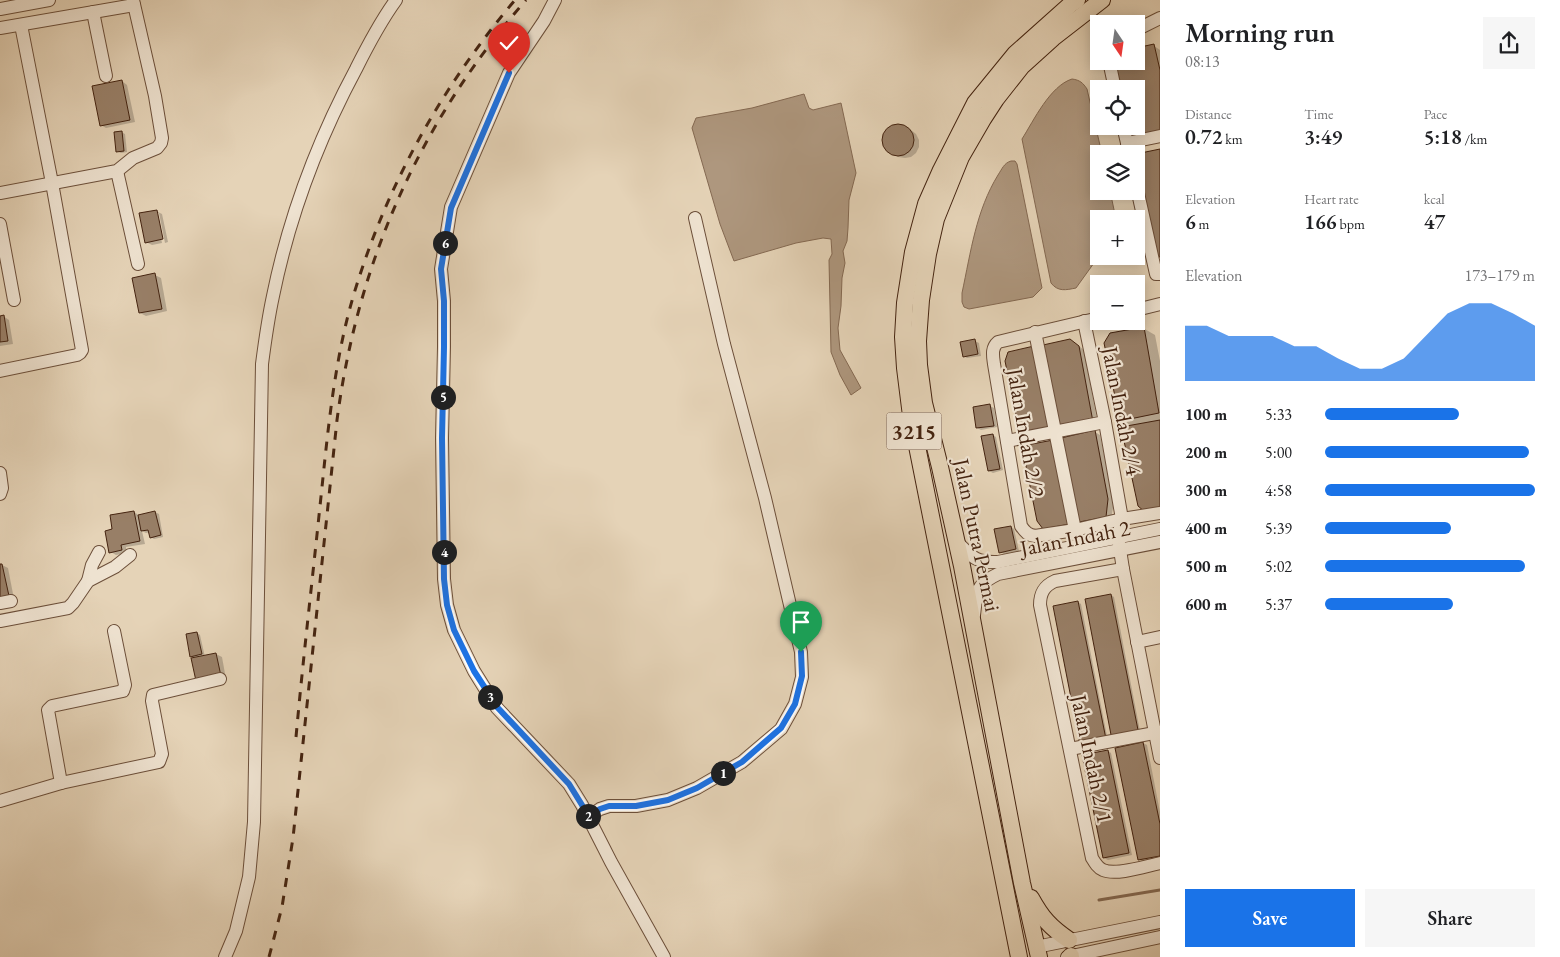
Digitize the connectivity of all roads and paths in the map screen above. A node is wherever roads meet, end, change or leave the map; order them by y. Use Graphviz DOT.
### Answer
graph roads {
  1 [pos="49,0"];
  2 [pos="396,0"];
  3 [pos="556,0"];
  4 [pos="1077,0"];
  5 [pos="1102,0"];
  6 [pos="134,3"];
  7 [pos="0,9"];
  8 [pos="93,12"];
  9 [pos="1160,18"];
  10 [pos="21,25"];
  11 [pos="1145,26"];
  12 [pos="0,28"];
  13 [pos="106,76"];
  14 [pos="1160,136"];
  15 [pos="1138,145"];
  16 [pos="117,171"];
  17 [pos="52,183"];
  18 [pos="0,193"];
  19 [pos="1140,200"];
  20 [pos="695,218"];
  21 [pos="0,224"];
  22 [pos="138,264"];
  23 [pos="1160,274"];
  24 [pos="14,300"];
  25 [pos="1160,304"];
  26 [pos="1145,308"];
  27 [pos="1090,320"];
  28 [pos="1084,321"];
  29 [pos="1035,332"];
  30 [pos="0,371"];
  31 [pos="1105,422"];
  32 [pos="1055,432"];
  33 [pos="1007,441"];
  34 [pos="0,473"];
  35 [pos="0,494"];
  36 [pos="1160,513"];
  37 [pos="1122,519"];
  38 [pos="1160,529"];
  39 [pos="1075,530"];
  40 [pos="1118,537"];
  41 [pos="956,541"];
  42 [pos="1160,542"];
  43 [pos="1120,550"];
  44 [pos="99,552"];
  45 [pos="130,555"];
  46 [pos="1123,569"];
  47 [pos="88,581"];
  48 [pos="0,621"];
  49 [pos="973,623"];
  50 [pos="114,631"];
  51 [pos="1160,637"];
  52 [pos="1137,642"];
  53 [pos="220,679"];
  54 [pos="1157,732"];
  55 [pos="1070,749"];
  56 [pos="1160,758"];
  57 [pos="61,783"];
  58 [pos="0,801"];
  59 [pos="591,823"];
  60 [pos="1160,863"];
  61 [pos="1022,883"];
  62 [pos="1010,910"];
  63 [pos="1160,922"];
  64 [pos="1160,937"];
  65 [pos="1069,953"];
  66 [pos="1033,954"];
  67 [pos="226,957"];
  68 [pos="664,957"];
  69 [pos="1019,957"];
  1 -- 7 [label="street"];
  2 -- 67 [label="street"];
  3 -- 59 [label="street"];
  4 -- 62 [label="main road, Jalan Putra Permai / 3215"];
  5 -- 41 [label="main road, Jalan Putra Permai / 3215"];
  6 -- 8 [label="street"];
  6 -- 16 [label="street"];
  8 -- 10 [label="street"];
  8 -- 13 [label="street"];
  9 -- 11 [label="street"];
  10 -- 12 [label="street"];
  10 -- 17 [label="street"];
  14 -- 15 [label="street"];
  16 -- 17 [label="street"];
  16 -- 22 [label="street"];
  17 -- 18 [label="street"];
  17 -- 30 [label="street"];
  19 -- 23 [label="street"];
  20 -- 59 [label="street"];
  21 -- 24 [label="street"];
  25 -- 26 [label="street"];
  27 -- 28 [label="street"];
  28 -- 29 [label="street"];
  28 -- 31 [label="street, Jalan Indah 2/4"];
  29 -- 32 [label="street"];
  29 -- 33 [label="street, Jalan Indah 2/2"];
  31 -- 32 [label="street"];
  31 -- 37 [label="street, Jalan Indah 2/4"];
  32 -- 33 [label="street"];
  32 -- 39 [label="street"];
  33 -- 39 [label="street, Jalan Indah 2/2"];
  34 -- 35 [label="street"];
  36 -- 37 [label="street"];
  37 -- 39 [label="street"];
  37 -- 40 [label="street, Jalan Indah 2/4"];
  38 -- 40 [label="street, Jalan Indah 2"];
  40 -- 41 [label="street, Jalan Indah 2"];
  40 -- 43 [label="street"];
  41 -- 49 [label="main road, Jalan Putra Permai / 3215"];
  42 -- 43 [label="street, Jalan Indah 2"];
  43 -- 46 [label="street"];
  43 -- 49 [label="street, Jalan Indah 2"];
  44 -- 47 [label="street"];
  45 -- 47 [label="street"];
  46 -- 52 [label="street"];
  46 -- 55 [label="street, Jalan Indah 2/1"];
  47 -- 48 [label="street"];
  49 -- 61 [label="main road, Jalan Putra Permai / 3215"];
  50 -- 57 [label="street"];
  51 -- 52 [label="street"];
  52 -- 54 [label="street"];
  53 -- 57 [label="street"];
  54 -- 55 [label="street"];
  54 -- 56 [label="street"];
  55 -- 60 [label="street, Jalan Indah 2/1"];
  57 -- 58 [label="street"];
  59 -- 68 [label="street"];
  61 -- 65 [label="main road"];
  61 -- 66 [label="main road, Jalan Putra Permai / 3215"];
  62 -- 66 [label="main road"];
  62 -- 69 [label="main road, Jalan Putra Permai / 3215"];
  63 -- 65 [label="street"];
  64 -- 65 [label="street"];
  65 -- 66 [label="street"];
}
